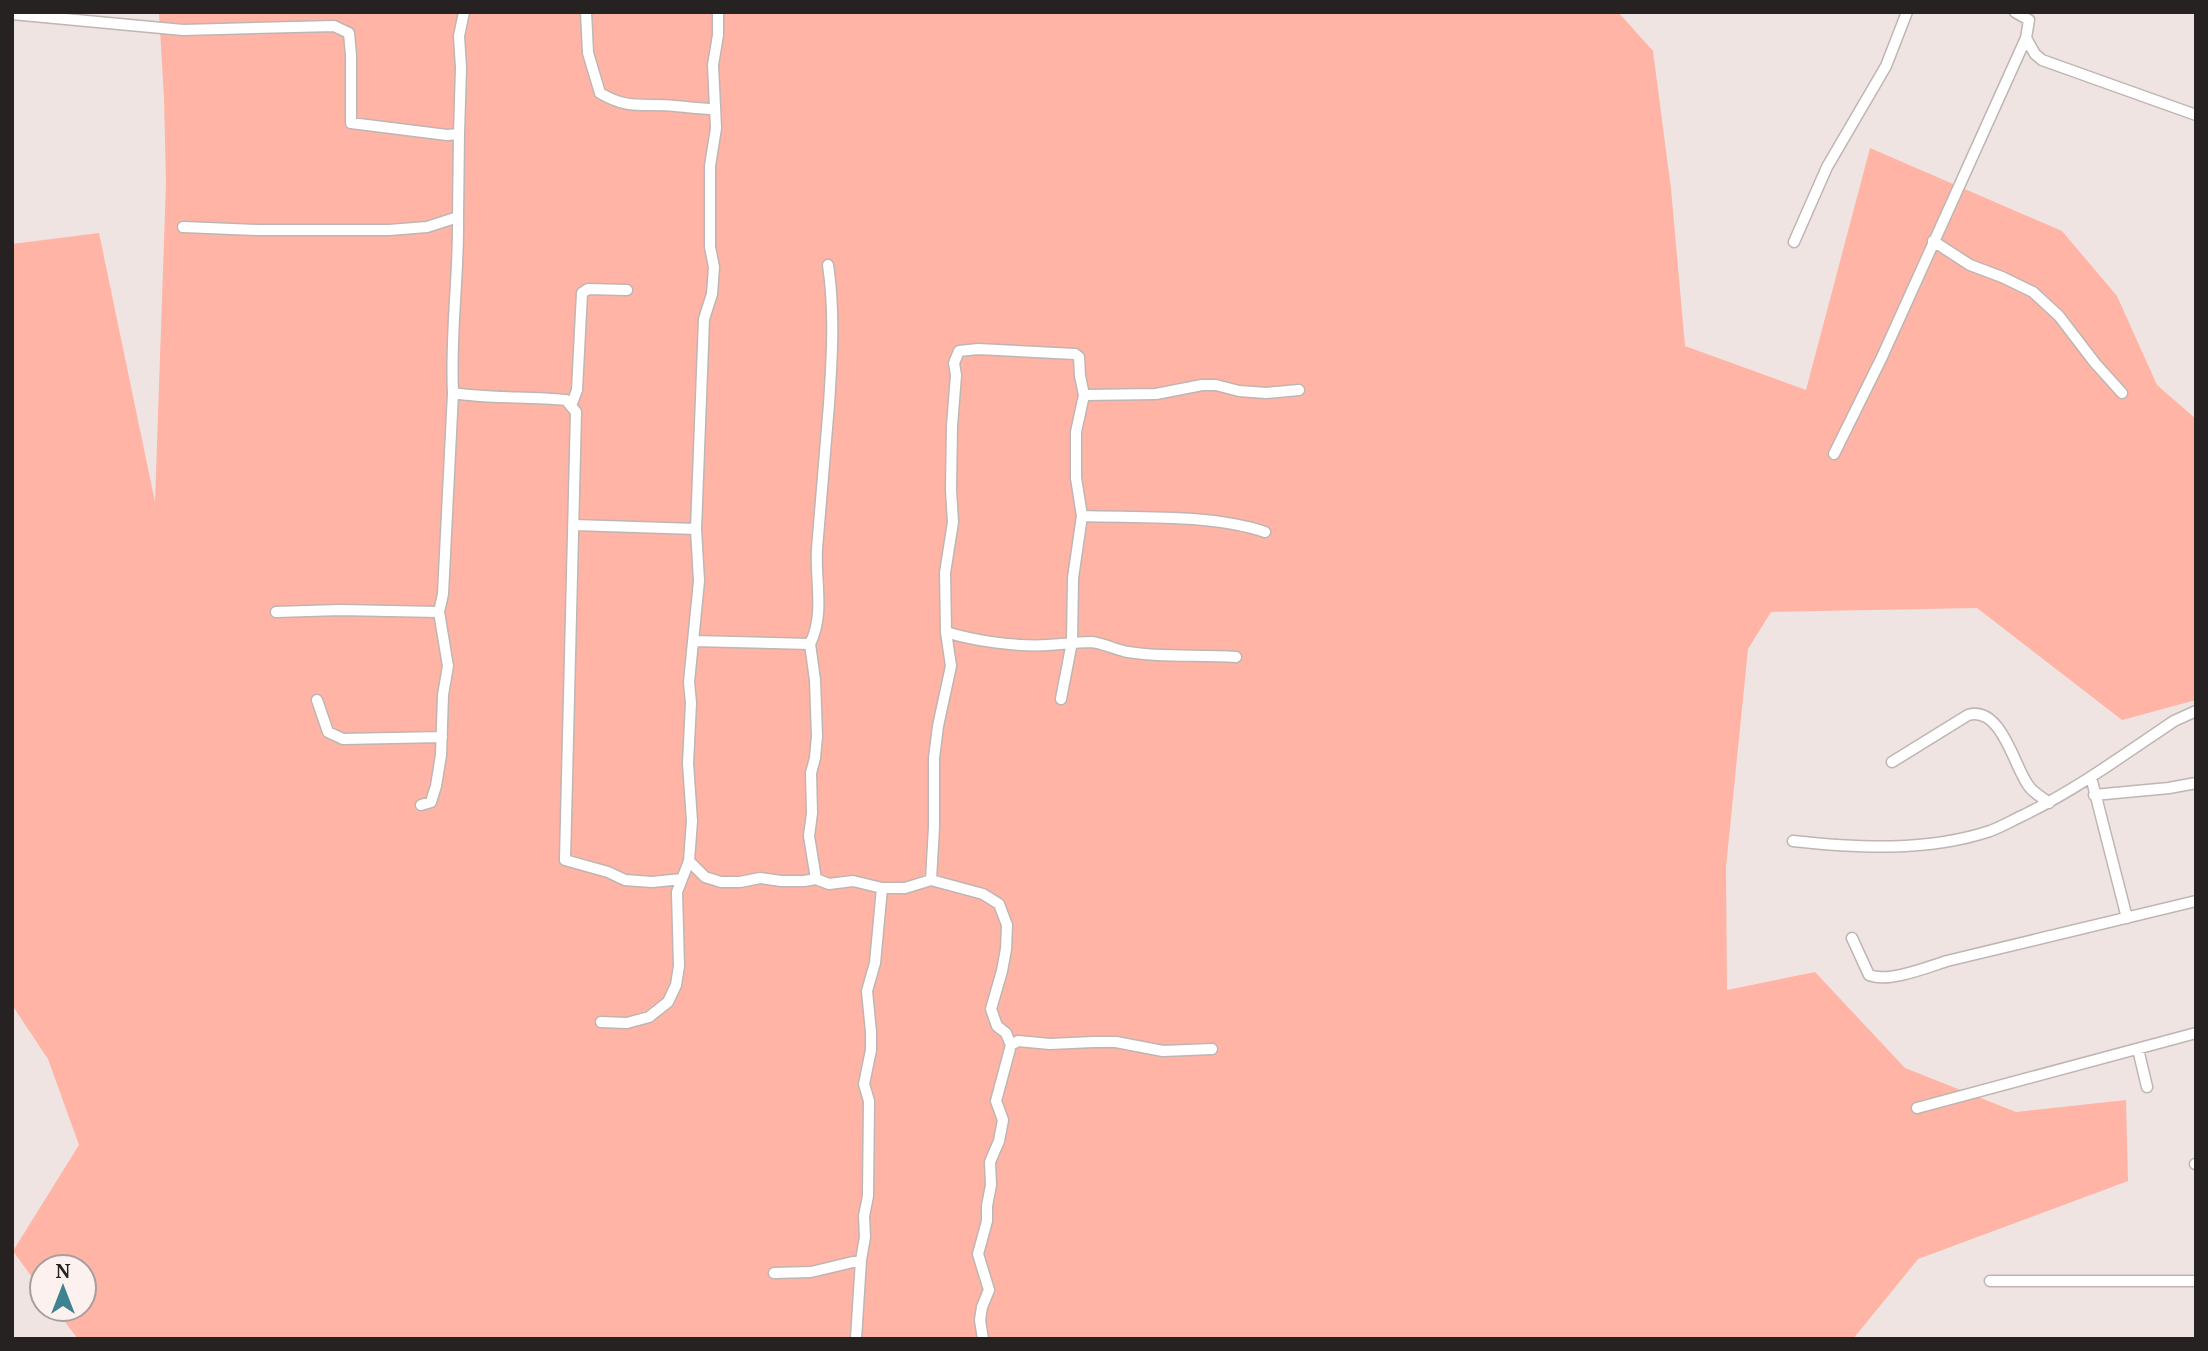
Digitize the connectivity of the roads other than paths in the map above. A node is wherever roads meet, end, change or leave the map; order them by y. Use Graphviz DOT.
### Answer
graph roads {
  1 [pos="464,12"];
  2 [pos="586,12"];
  3 [pos="718,12"];
  4 [pos="1907,12"];
  5 [pos="2015,12"];
  6 [pos="12,15"];
  7 [pos="2026,38"];
  8 [pos="714,110"];
  9 [pos="2196,115"];
  10 [pos="459,134"];
  11 [pos="458,217"];
  12 [pos="183,227"];
  13 [pos="1933,241"];
  14 [pos="1794,243"];
  15 [pos="828,265"];
  16 [pos="627,290"];
  17 [pos="1299,390"];
  18 [pos="453,393"];
  19 [pos="2122,393"];
  20 [pos="1084,395"];
  21 [pos="571,406"];
  22 [pos="1834,454"];
  23 [pos="1082,516"];
  24 [pos="574,525"];
  25 [pos="695,528"];
  26 [pos="1265,532"];
  27 [pos="276,612"];
  28 [pos="439,612"];
  29 [pos="946,632"];
  30 [pos="694,641"];
  31 [pos="1072,642"];
  32 [pos="810,644"];
  33 [pos="1236,657"];
  34 [pos="1061,699"];
  35 [pos="317,700"];
  36 [pos="2196,711"];
  37 [pos="442,737"];
  38 [pos="1892,762"];
  39 [pos="2091,777"];
  40 [pos="2196,783"];
  41 [pos="2094,795"];
  42 [pos="2049,803"];
  43 [pos="421,805"];
  44 [pos="1793,841"];
  45 [pos="688,861"];
  46 [pos="682,879"];
  47 [pos="816,879"];
  48 [pos="931,880"];
  49 [pos="882,888"];
  50 [pos="2196,901"];
  51 [pos="2126,918"];
  52 [pos="1852,938"];
  53 [pos="601,1022"];
  54 [pos="2196,1034"];
  55 [pos="1011,1045"];
  56 [pos="1212,1049"];
  57 [pos="2138,1049"];
  58 [pos="2147,1087"];
  59 [pos="1916,1108"];
  60 [pos="861,1260"];
  61 [pos="774,1273"];
  62 [pos="1990,1280"];
  63 [pos="2196,1281"];
  64 [pos="856,1339"];
  65 [pos="983,1339"];
  1 -- 10 [label="street"];
  2 -- 8 [label="street"];
  3 -- 8 [label="street"];
  4 -- 14 [label="street"];
  5 -- 7 [label="street"];
  6 -- 10 [label="street"];
  7 -- 9 [label="street"];
  7 -- 13 [label="street"];
  8 -- 25 [label="street"];
  10 -- 11 [label="street"];
  11 -- 12 [label="street"];
  11 -- 18 [label="street"];
  13 -- 19 [label="street"];
  13 -- 22 [label="street"];
  15 -- 32 [label="street"];
  16 -- 21 [label="street"];
  17 -- 20 [label="street"];
  18 -- 21 [label="street"];
  18 -- 28 [label="street"];
  20 -- 23 [label="street"];
  20 -- 29 [label="street"];
  21 -- 24 [label="street"];
  23 -- 26 [label="street"];
  23 -- 31 [label="street"];
  24 -- 25 [label="street"];
  24 -- 46 [label="street"];
  25 -- 30 [label="street"];
  27 -- 28 [label="street"];
  28 -- 37 [label="street"];
  29 -- 31 [label="street"];
  29 -- 48 [label="street"];
  30 -- 32 [label="street"];
  30 -- 45 [label="street"];
  31 -- 33 [label="street"];
  31 -- 34 [label="street"];
  32 -- 47 [label="street"];
  35 -- 37 [label="street"];
  36 -- 39 [label="street"];
  37 -- 43 [label="street"];
  38 -- 42 [label="street"];
  39 -- 41 [label="street"];
  39 -- 42 [label="street"];
  40 -- 41 [label="street"];
  41 -- 51 [label="street"];
  42 -- 44 [label="street"];
  45 -- 46 [label="street"];
  45 -- 47 [label="street"];
  46 -- 53 [label="street"];
  47 -- 49 [label="street"];
  48 -- 49 [label="street"];
  48 -- 55 [label="street"];
  49 -- 60 [label="street"];
  50 -- 51 [label="street"];
  51 -- 52 [label="street"];
  54 -- 57 [label="street"];
  55 -- 56 [label="street"];
  55 -- 65 [label="street"];
  57 -- 58 [label="street"];
  57 -- 59 [label="street"];
  60 -- 61 [label="street"];
  60 -- 64 [label="street"];
  62 -- 63 [label="street"];
}
